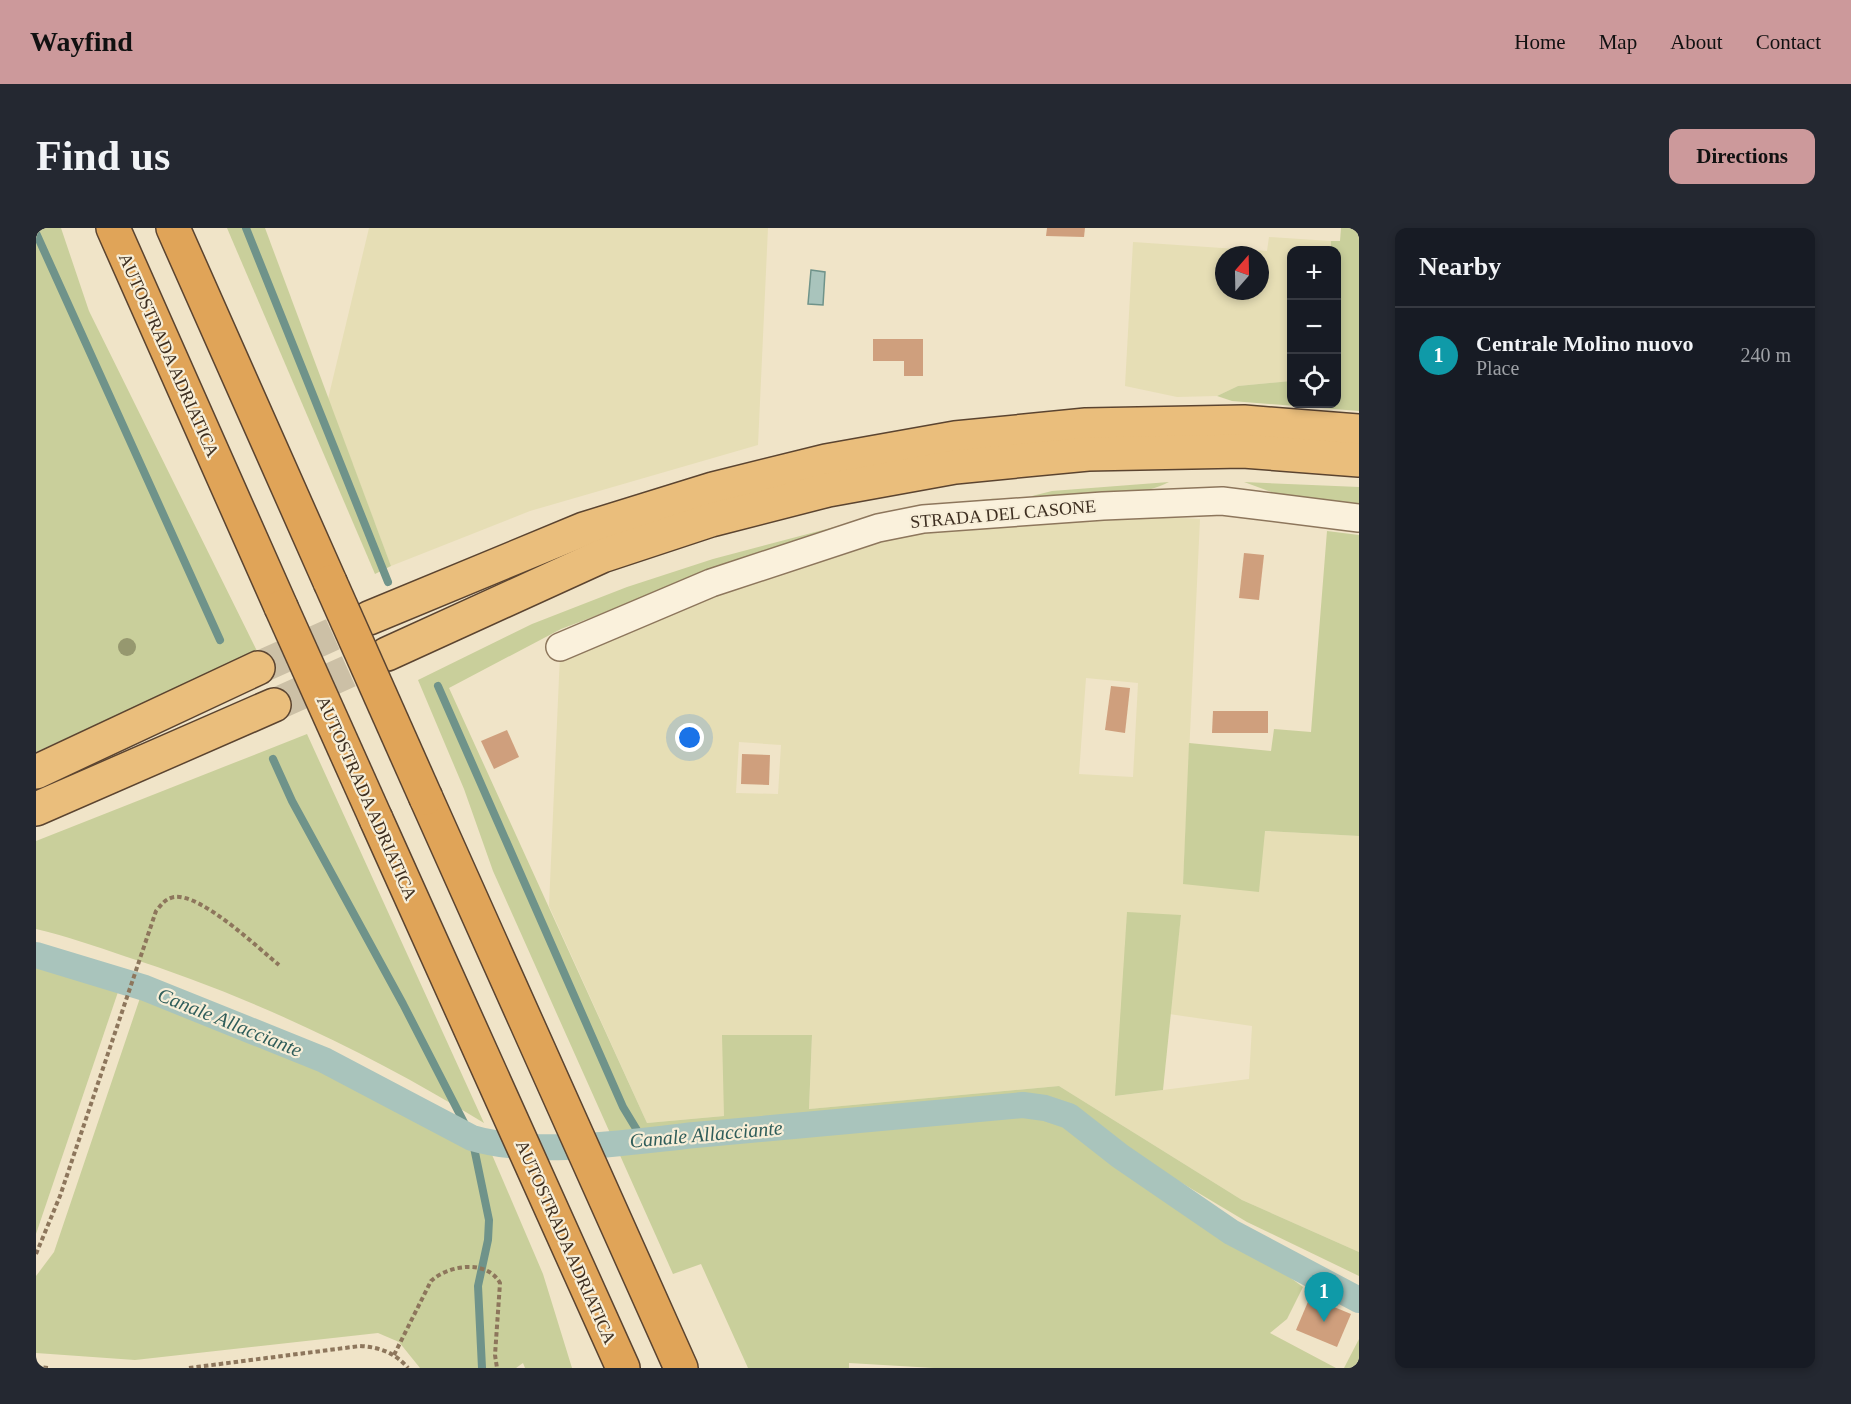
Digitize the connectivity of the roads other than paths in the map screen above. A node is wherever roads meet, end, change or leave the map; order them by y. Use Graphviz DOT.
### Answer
graph roads {
  1 [pos="113,228"];
  2 [pos="176,232"];
  3 [pos="1359,431"];
  4 [pos="1359,460"];
  5 [pos="1359,518"];
  6 [pos="369,618"];
  7 [pos="560,647"];
  8 [pos="387,654"];
  9 [pos="258,669"];
  10 [pos="274,705"];
  11 [pos="36,772"];
  12 [pos="36,808"];
  13 [pos="623,1368"];
  14 [pos="681,1368"];
  1 -- 13 [label="highway, AUTOSTRADA ADRIATICA, bridge"];
  2 -- 14 [label="highway, bridge"];
  3 -- 6 [label="highway"];
  4 -- 8 [label="highway"];
  5 -- 7 [label="street, STRADA DEL CASONE"];
  9 -- 11 [label="highway"];
  10 -- 12 [label="highway"];
}
